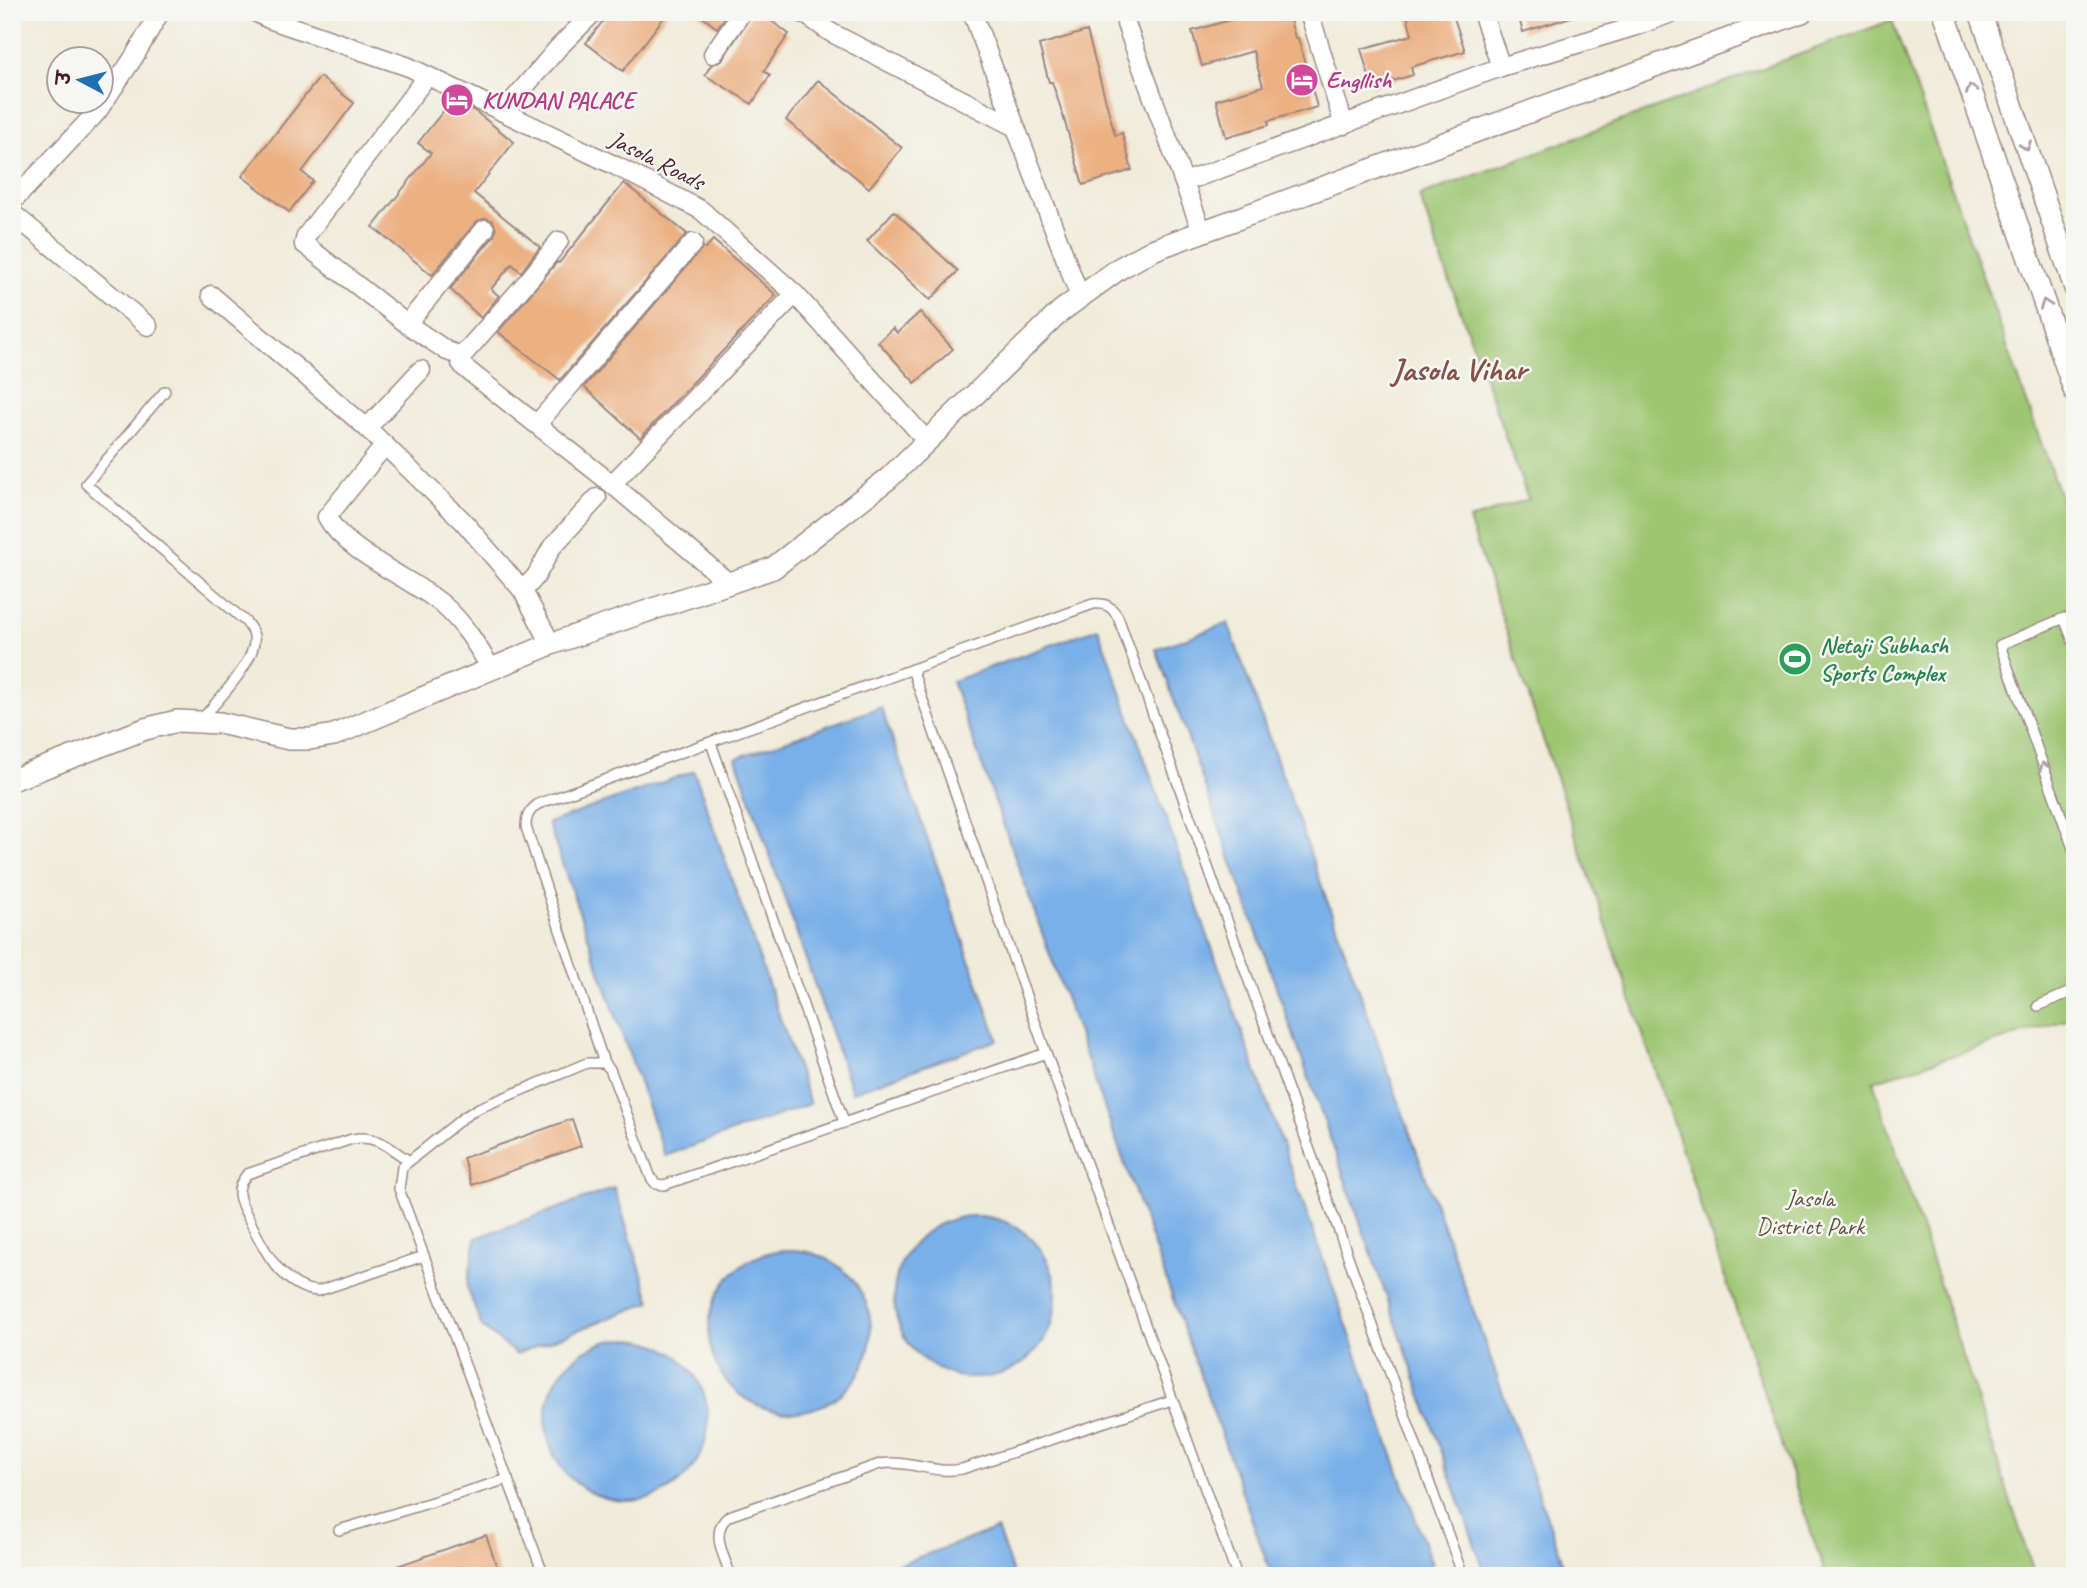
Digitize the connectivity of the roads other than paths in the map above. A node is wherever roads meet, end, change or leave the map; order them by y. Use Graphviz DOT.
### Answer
graph roads {
  1 [pos="160,12"];
  2 [pos="594,12"];
  3 [pos="742,12"];
  4 [pos="802,12"];
  5 [pos="972,12"];
  6 [pos="1309,12"];
  7 [pos="1482,12"];
  8 [pos="1674,12"];
  9 [pos="1802,12"];
  10 [pos="1944,12"];
  11 [pos="1980,12"];
  12 [pos="266,15"];
  13 [pos="1634,19"];
  14 [pos="1125,24"];
  15 [pos="713,54"];
  16 [pos="1501,67"];
  17 [pos="427,76"];
  18 [pos="503,112"];
  19 [pos="1344,125"];
  20 [pos="1015,127"];
  21 [pos="1184,182"];
  22 [pos="12,202"];
  23 [pos="12,213"];
  24 [pos="485,229"];
  25 [pos="1202,232"];
  26 [pos="559,241"];
  27 [pos="693,243"];
  28 [pos="2075,288"];
  29 [pos="795,294"];
  30 [pos="211,295"];
  31 [pos="1080,297"];
  32 [pos="407,324"];
  33 [pos="148,326"];
  34 [pos="462,356"];
  35 [pos="421,370"];
  36 [pos="165,391"];
  37 [pos="2075,392"];
  38 [pos="537,424"];
  39 [pos="367,429"];
  40 [pos="927,441"];
  41 [pos="385,445"];
  42 [pos="612,484"];
  43 [pos="597,498"];
  44 [pos="730,584"];
  45 [pos="523,591"];
  46 [pos="551,643"];
  47 [pos="2075,646"];
  48 [pos="491,668"];
  49 [pos="912,669"];
  50 [pos="201,720"];
  51 [pos="710,743"];
  52 [pos="12,780"];
  53 [pos="2075,854"];
  54 [pos="2075,990"];
  55 [pos="2038,1006"];
  56 [pos="1046,1053"];
  57 [pos="604,1063"];
  58 [pos="844,1122"];
  59 [pos="409,1161"];
  60 [pos="424,1256"];
  61 [pos="1172,1400"];
  62 [pos="508,1479"];
  63 [pos="339,1530"];
  64 [pos="544,1576"];
  65 [pos="732,1576"];
  66 [pos="1237,1576"];
  67 [pos="1463,1576"];
  1 -- 22 [label="street"];
  2 -- 18 [label="street"];
  3 -- 15 [label="street"];
  4 -- 20 [label="street"];
  5 -- 20 [label="street"];
  6 -- 19 [label="street"];
  7 -- 16 [label="street"];
  8 -- 13 [label="street"];
  9 -- 25 [label="street"];
  37 -- 10 [label="street, one-way"];
  11 -- 28 [label="street, one-way"];
  12 -- 17 [label="street, Jasola Roads"];
  13 -- 16 [label="street"];
  14 -- 21 [label="street"];
  16 -- 19 [label="street"];
  17 -- 18 [label="street, Jasola Roads"];
  17 -- 32 [label="street"];
  18 -- 29 [label="street, Jasola Roads"];
  19 -- 21 [label="street"];
  20 -- 31 [label="street"];
  21 -- 25 [label="street"];
  23 -- 33 [label="street"];
  24 -- 32 [label="street"];
  25 -- 31 [label="street"];
  26 -- 34 [label="street"];
  27 -- 38 [label="street"];
  29 -- 40 [label="street, Jasola Roads"];
  29 -- 42 [label="street"];
  30 -- 39 [label="street"];
  31 -- 40 [label="street"];
  32 -- 34 [label="street"];
  34 -- 38 [label="street"];
  35 -- 39 [label="street"];
  36 -- 50 [label="lane"];
  38 -- 42 [label="street"];
  39 -- 41 [label="street"];
  40 -- 44 [label="street"];
  41 -- 45 [label="street"];
  41 -- 48 [label="street"];
  42 -- 44 [label="street"];
  43 -- 45 [label="street"];
  44 -- 46 [label="street"];
  45 -- 46 [label="street"];
  46 -- 48 [label="street"];
  53 -- 47 [label="lane, one-way"];
  48 -- 50 [label="street"];
  49 -- 51 [label="lane"];
  49 -- 56 [label="lane"];
  49 -- 67 [label="lane"];
  50 -- 52 [label="street"];
  51 -- 57 [label="lane"];
  51 -- 58 [label="lane"];
  54 -- 55 [label="lane"];
  56 -- 58 [label="lane"];
  56 -- 61 [label="lane"];
  57 -- 58 [label="lane"];
  57 -- 59 [label="lane"];
  59 -- 60 [label="lane"];
  59 -- 60 [label="lane"];
  60 -- 62 [label="lane"];
  61 -- 65 [label="lane"];
  61 -- 66 [label="lane"];
  62 -- 63 [label="lane"];
  62 -- 64 [label="lane"];
}
